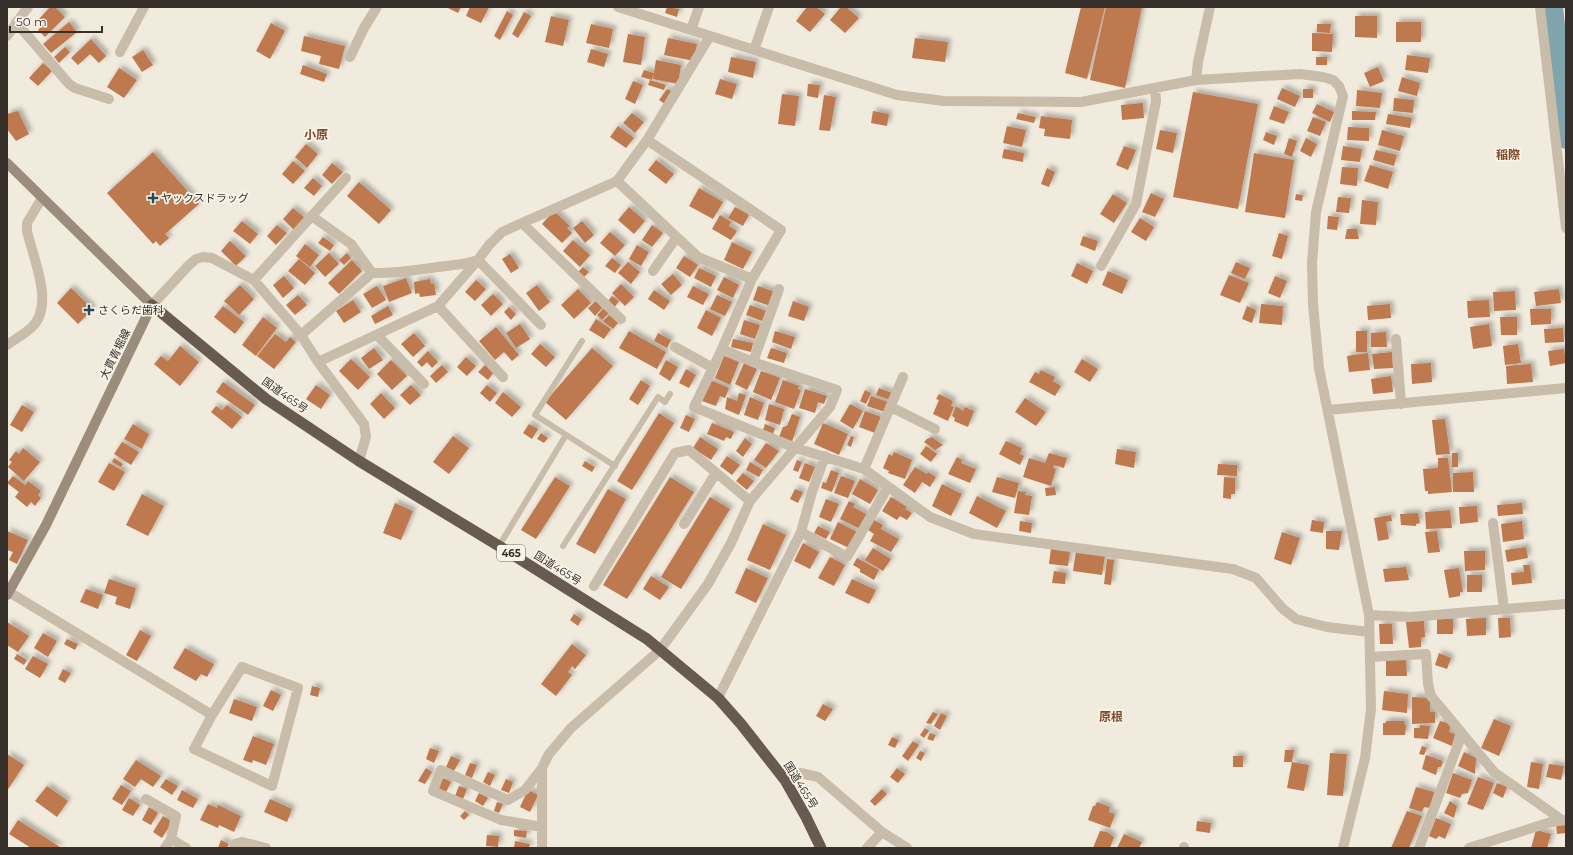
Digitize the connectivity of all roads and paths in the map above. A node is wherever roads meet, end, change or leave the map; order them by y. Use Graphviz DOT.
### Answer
graph roads {
  1 [pos="28,7"];
  2 [pos="144,7"];
  3 [pos="377,7"];
  4 [pos="618,7"];
  5 [pos="699,7"];
  6 [pos="769,7"];
  7 [pos="1210,7"];
  8 [pos="1540,7"];
  9 [pos="16,22"];
  10 [pos="690,30"];
  11 [pos="7,36"];
  12 [pos="710,36"];
  13 [pos="754,50"];
  14 [pos="120,52"];
  15 [pos="350,57"];
  16 [pos="1196,80"];
  17 [pos="1155,88"];
  18 [pos="109,99"];
  19 [pos="647,140"];
  20 [pos="7,163"];
  21 [pos="346,178"];
  22 [pos="617,181"];
  23 [pos="42,198"];
  24 [pos="313,216"];
  25 [pos="522,223"];
  26 [pos="1566,228"];
  27 [pos="676,238"];
  28 [pos="478,260"];
  29 [pos="1101,266"];
  30 [pos="653,271"];
  31 [pos="372,273"];
  32 [pos="752,279"];
  33 [pos="254,280"];
  34 [pos="779,289"];
  35 [pos="152,306"];
  36 [pos="438,306"];
  37 [pos="622,319"];
  38 [pos="541,324"];
  39 [pos="301,335"];
  40 [pos="378,336"];
  41 [pos="1396,340"];
  42 [pos="582,341"];
  43 [pos="7,345"];
  44 [pos="675,347"];
  45 [pos="722,349"];
  46 [pos="318,362"];
  47 [pos="753,362"];
  48 [pos="713,368"];
  49 [pos="503,377"];
  50 [pos="903,377"];
  51 [pos="424,384"];
  52 [pos="1566,388"];
  53 [pos="670,394"];
  54 [pos="1401,404"];
  55 [pos="891,406"];
  56 [pos="1328,410"];
  57 [pos="935,430"];
  58 [pos="566,435"];
  59 [pos="796,448"];
  60 [pos="825,456"];
  61 [pos="360,461"];
  62 [pos="615,466"];
  63 [pos="864,469"];
  64 [pos="716,473"];
  65 [pos="888,487"];
  66 [pos="750,501"];
  67 [pos="1493,523"];
  68 [pos="684,524"];
  69 [pos="801,532"];
  70 [pos="499,546"];
  71 [pos="563,546"];
  72 [pos="594,586"];
  73 [pos="8,593"];
  74 [pos="1566,604"];
  75 [pos="1504,609"];
  76 [pos="1368,615"];
  77 [pos="1369,632"];
  78 [pos="660,650"];
  79 [pos="1370,657"];
  80 [pos="718,698"];
  81 [pos="212,715"];
  82 [pos="1462,734"];
  83 [pos="542,768"];
  84 [pos="785,780"];
  85 [pos="146,799"];
  86 [pos="1564,820"];
  87 [pos="542,827"];
  88 [pos="882,832"];
  89 [pos="171,839"];
  90 [pos="165,848"];
  91 [pos="186,848"];
  92 [pos="234,848"];
  93 [pos="266,848"];
  94 [pos="542,848"];
  95 [pos="821,848"];
  96 [pos="867,848"];
  97 [pos="908,848"];
  98 [pos="1343,848"];
  99 [pos="1419,848"];
  100 [pos="1469,848"];
  1 -- 9 [label="street"];
  2 -- 14 [label="street"];
  3 -- 15 [label="street"];
  4 -- 10 [label="street"];
  5 -- 10 [label="street"];
  6 -- 13 [label="street"];
  7 -- 16 [label="street"];
  8 -- 26 [label="street"];
  9 -- 11 [label="street"];
  9 -- 18 [label="street"];
  10 -- 12 [label="street"];
  12 -- 13 [label="street"];
  12 -- 19 [label="street"];
  13 -- 17 [label="street"];
  16 -- 17 [label="street"];
  16 -- 56 [label="street"];
  17 -- 29 [label="street"];
  19 -- 22 [label="street"];
  19 -- 32 [label="street"];
  20 -- 23 [label="main road"];
  21 -- 24 [label="street"];
  22 -- 25 [label="street"];
  22 -- 27 [label="street"];
  23 -- 35 [label="main road"];
  23 -- 43 [label="street"];
  24 -- 31 [label="street"];
  24 -- 33 [label="street"];
  25 -- 28 [label="street"];
  25 -- 37 [label="street"];
  27 -- 30 [label="street"];
  27 -- 32 [label="street"];
  28 -- 31 [label="street"];
  28 -- 36 [label="street"];
  28 -- 38 [label="street"];
  31 -- 39 [label="street"];
  32 -- 45 [label="street"];
  33 -- 35 [label="street"];
  33 -- 39 [label="street"];
  34 -- 47 [label="street"];
  35 -- 61 [label="highway, 国道465号 / 465"];
  35 -- 73 [label="main road, 大貫青堀線"];
  36 -- 40 [label="street"];
  36 -- 49 [label="street"];
  39 -- 46 [label="street"];
  40 -- 46 [label="street"];
  40 -- 51 [label="street"];
  41 -- 54 [label="street"];
  42 -- 58 [label="lane"];
  44 -- 48 [label="street"];
  45 -- 47 [label="street"];
  45 -- 48 [label="street"];
  46 -- 61 [label="street"];
  47 -- 59 [label="street"];
  48 -- 59 [label="street"];
  50 -- 55 [label="street"];
  52 -- 54 [label="street"];
  53 -- 62 [label="lane"];
  54 -- 56 [label="street"];
  55 -- 57 [label="street"];
  55 -- 63 [label="street"];
  56 -- 76 [label="street"];
  58 -- 62 [label="lane"];
  58 -- 70 [label="lane"];
  59 -- 60 [label="street"];
  59 -- 66 [label="street"];
  60 -- 63 [label="street"];
  60 -- 69 [label="street"];
  61 -- 70 [label="highway, 国道465号 / 465"];
  62 -- 71 [label="lane"];
  63 -- 65 [label="street"];
  64 -- 66 [label="street"];
  64 -- 68 [label="street"];
  64 -- 72 [label="street"];
  65 -- 69 [label="street"];
  65 -- 77 [label="street"];
  66 -- 78 [label="street"];
  67 -- 75 [label="street"];
  69 -- 80 [label="street"];
  70 -- 78 [label="highway, 国道465号 / 465"];
  73 -- 81 [label="street"];
  74 -- 75 [label="street"];
  75 -- 76 [label="street"];
  76 -- 77 [label="street"];
  77 -- 79 [label="street"];
  78 -- 80 [label="highway, 国道465号 / 465"];
  78 -- 83 [label="street"];
  79 -- 82 [label="street"];
  79 -- 98 [label="street"];
  80 -- 84 [label="highway, 国道465号 / 465"];
  81 -- 81 [label="street"];
  82 -- 86 [label="street"];
  82 -- 99 [label="street"];
  83 -- 87 [label="street"];
  83 -- 87 [label="street"];
  84 -- 88 [label="street"];
  84 -- 95 [label="highway, 国道465号 / 465"];
  85 -- 89 [label="street"];
  86 -- 100 [label="street"];
  87 -- 94 [label="street"];
  88 -- 96 [label="street"];
  88 -- 97 [label="street"];
  89 -- 90 [label="street"];
  89 -- 91 [label="street"];
  92 -- 93 [label="street"];
}
